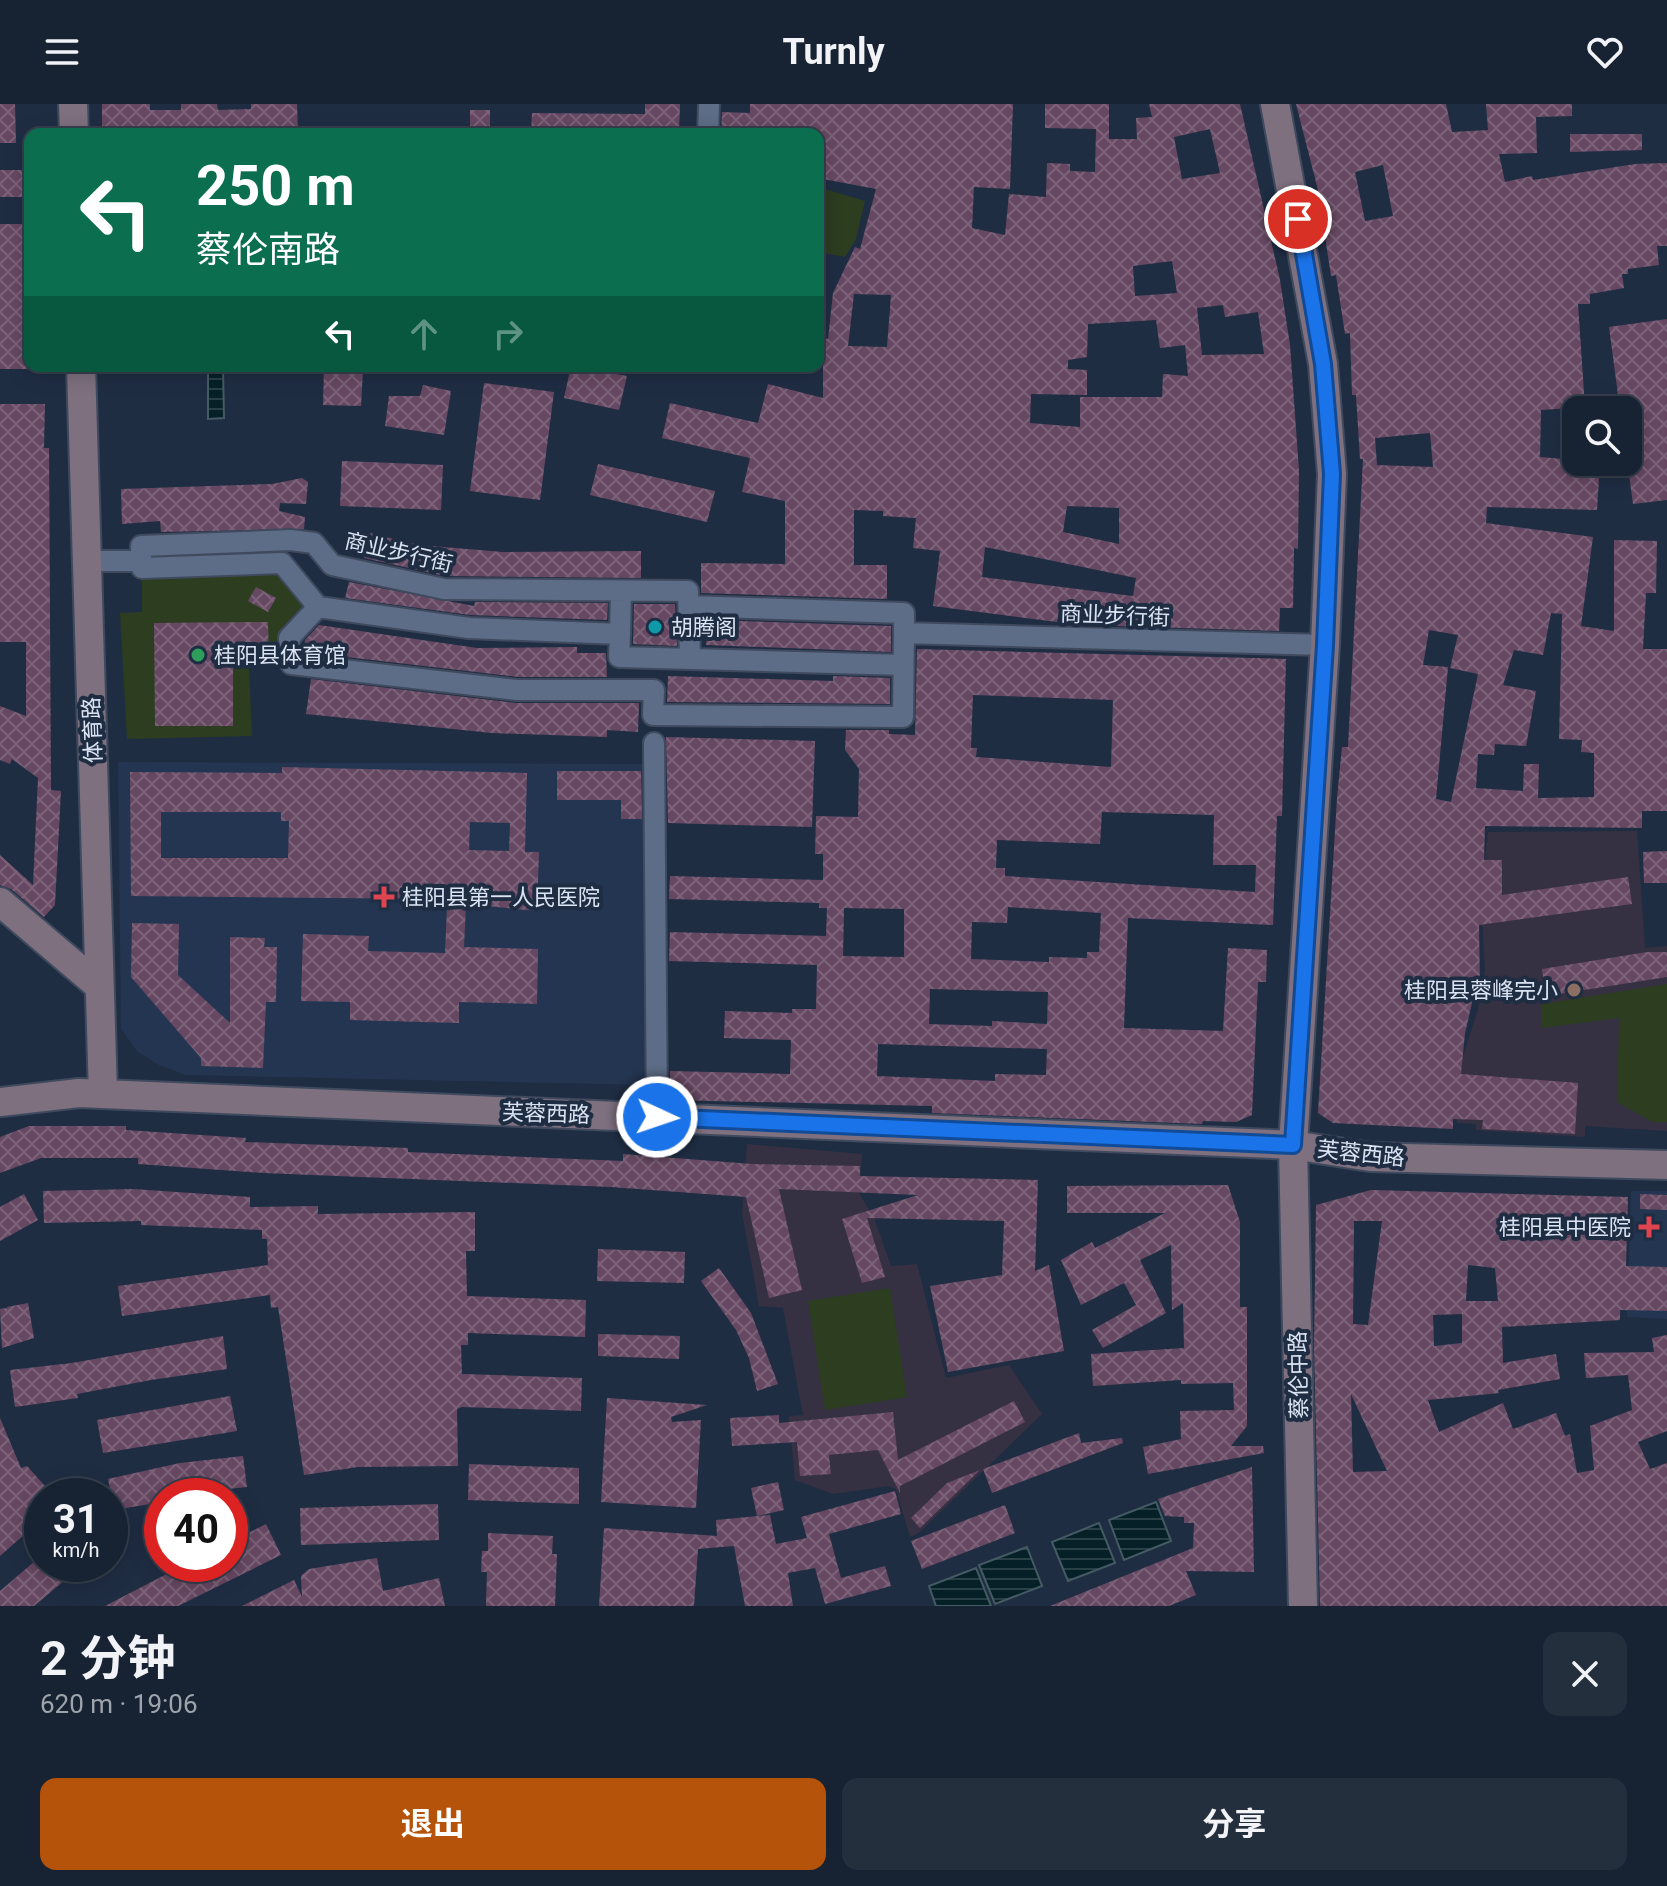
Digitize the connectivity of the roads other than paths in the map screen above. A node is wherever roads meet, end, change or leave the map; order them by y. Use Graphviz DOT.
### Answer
graph roads {
  1 [pos="73,104"];
  2 [pos="709,104"];
  3 [pos="1275,104"];
  4 [pos="74,128"];
  5 [pos="708,128"];
  6 [pos="81,372"];
  7 [pos="86,561"];
  8 [pos="141,561"];
  9 [pos="621,592"];
  10 [pos="689,606"];
  11 [pos="318,607"];
  12 [pos="904,633"];
  13 [pos="620,634"];
  14 [pos="1325,645"];
  15 [pos="653,658"];
  16 [pos="690,658"];
  17 [pos="903,665"];
  18 [pos="654,690"];
  19 [pos="654,743"];
  20 [pos="0,902"];
  21 [pos="99,986"];
  22 [pos="103,1094"];
  23 [pos="0,1102"];
  24 [pos="657,1117"];
  25 [pos="1293,1145"];
  26 [pos="1667,1165"];
  27 [pos="1303,1606"];
  1 -- 4 [label="street"];
  2 -- 5 [label="street"];
  3 -- 14 [label="street, 蔡伦中路"];
  6 -- 7 [label="street, 体育路"];
  7 -- 8 [label="street"];
  7 -- 21 [label="street, 体育路"];
  8 -- 9 [label="street, 商业步行街"];
  8 -- 11 [label="street"];
  9 -- 10 [label="street, 商业步行街"];
  9 -- 13 [label="street"];
  10 -- 12 [label="street, 商业步行街"];
  10 -- 16 [label="street"];
  11 -- 13 [label="street"];
  11 -- 18 [label="street"];
  12 -- 14 [label="street, 商业步行街"];
  12 -- 17 [label="street"];
  13 -- 15 [label="street"];
  14 -- 25 [label="street, 蔡伦中路"];
  15 -- 16 [label="street"];
  15 -- 18 [label="street"];
  16 -- 17 [label="street"];
  17 -- 18 [label="street"];
  19 -- 24 [label="street"];
  20 -- 21 [label="street"];
  21 -- 22 [label="street, 体育路"];
  22 -- 23 [label="street, 芙蓉西路"];
  22 -- 24 [label="street, 芙蓉西路"];
  24 -- 25 [label="street, 芙蓉西路"];
  25 -- 26 [label="street, 芙蓉西路"];
  25 -- 27 [label="street, 蔡伦中路"];
}
